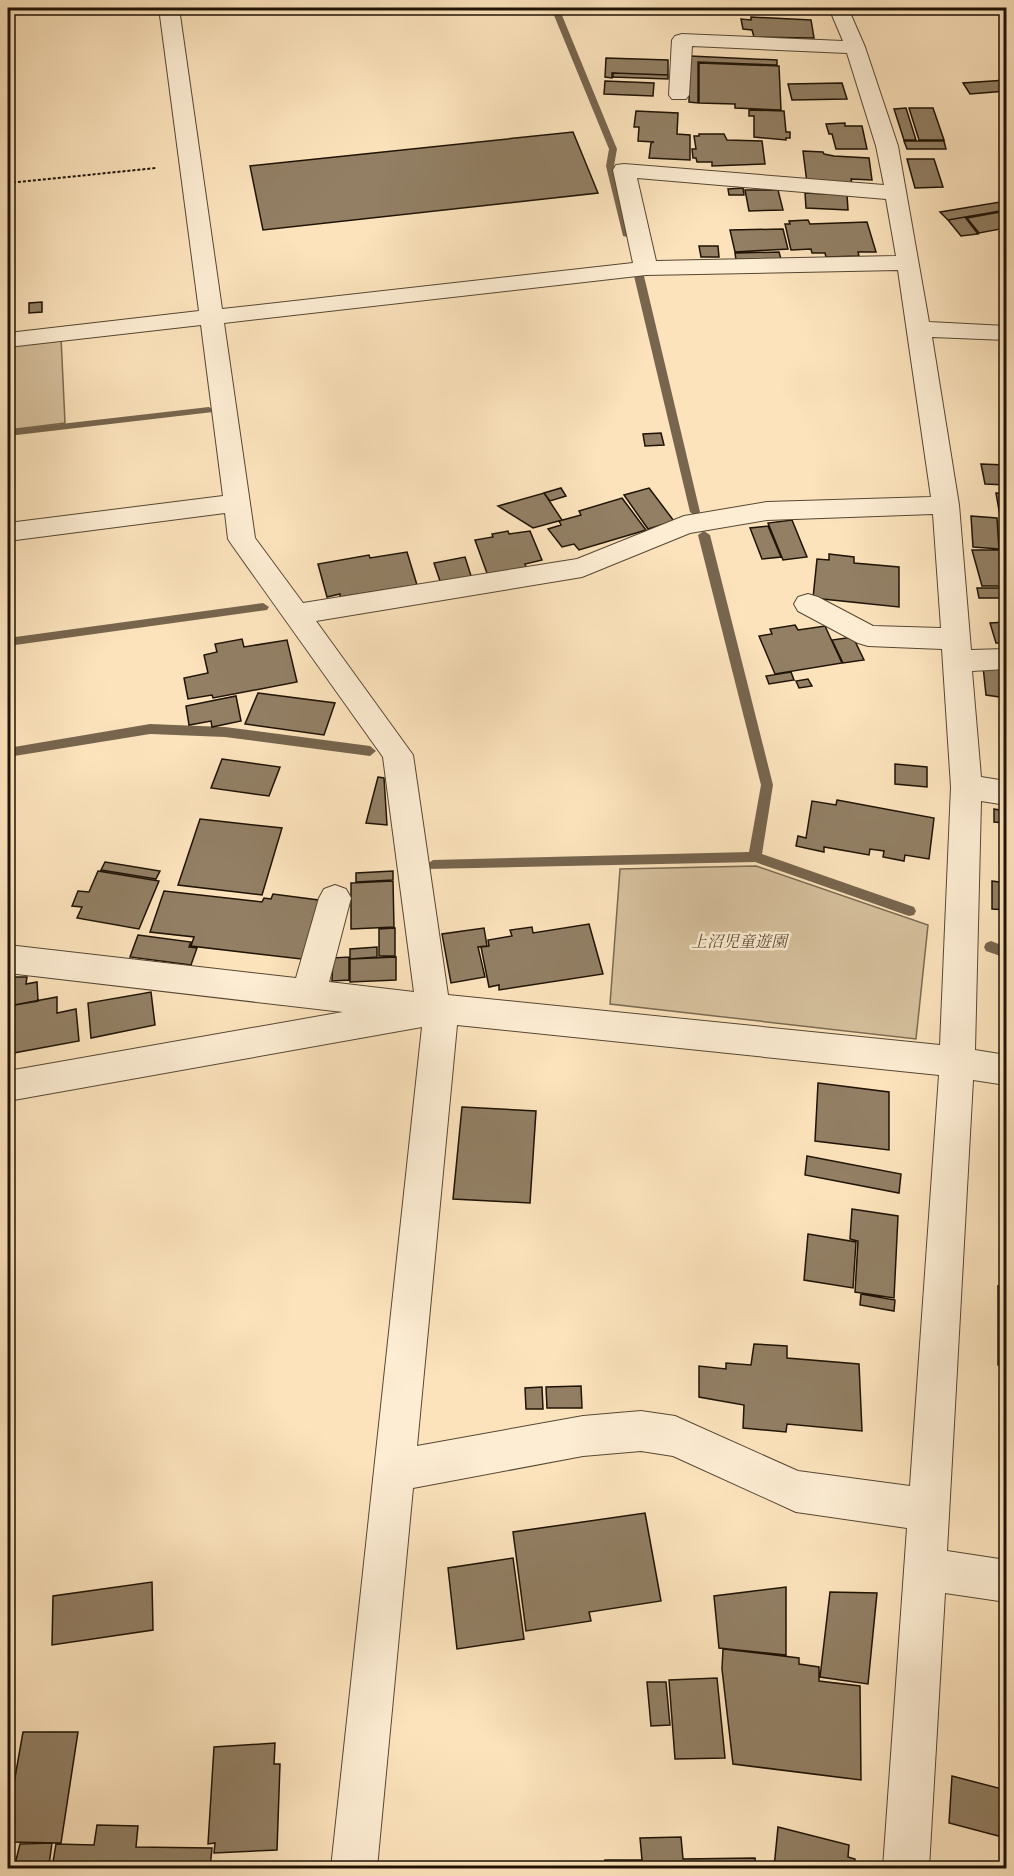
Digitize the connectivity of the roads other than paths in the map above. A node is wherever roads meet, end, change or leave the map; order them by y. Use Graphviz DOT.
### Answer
graph roads {
  1 [pos="169,8"];
  2 [pos="839,8"];
  3 [pos="855,47"];
  4 [pos="679,95"];
  5 [pos="896,193"];
  6 [pos="908,263"];
  7 [pos="646,268"];
  8 [pos="212,316"];
  9 [pos="918,329"];
  10 [pos="1006,333"];
  11 [pos="8,340"];
  12 [pos="237,503"];
  13 [pos="946,505"];
  14 [pos="8,532"];
  15 [pos="808,604"];
  16 [pos="296,614"];
  17 [pos="957,650"];
  18 [pos="1006,659"];
  19 [pos="966,787"];
  20 [pos="1006,793"];
  21 [pos="335,898"];
  22 [pos="8,959"];
  23 [pos="309,993"];
  24 [pos="437,1008"];
  25 [pos="957,1062"];
  26 [pos="1006,1070"];
  27 [pos="8,1086"];
  28 [pos="394,1471"];
  29 [pos="928,1510"];
  30 [pos="925,1569"];
  31 [pos="1006,1581"];
  32 [pos="354,1869"];
  33 [pos="906,1869"];
  1 -- 8 [label="street"];
  2 -- 3 [label="street"];
  3 -- 4 [label="street"];
  3 -- 5 [label="street"];
  5 -- 6 [label="street"];
  5 -- 7 [label="street"];
  6 -- 7 [label="street"];
  6 -- 9 [label="street"];
  7 -- 8 [label="street"];
  8 -- 11 [label="street"];
  8 -- 12 [label="street"];
  9 -- 10 [label="street"];
  9 -- 13 [label="street"];
  12 -- 14 [label="street"];
  12 -- 16 [label="street"];
  13 -- 16 [label="street"];
  13 -- 17 [label="street"];
  15 -- 17 [label="street"];
  16 -- 24 [label="street"];
  17 -- 18 [label="street"];
  17 -- 19 [label="street"];
  19 -- 20 [label="street"];
  19 -- 25 [label="street"];
  21 -- 23 [label="street"];
  22 -- 23 [label="street"];
  23 -- 24 [label="street"];
  24 -- 25 [label="street"];
  24 -- 27 [label="street"];
  24 -- 28 [label="street"];
  25 -- 26 [label="street"];
  25 -- 29 [label="street"];
  28 -- 29 [label="street"];
  28 -- 32 [label="street"];
  29 -- 30 [label="street"];
  30 -- 31 [label="street"];
  30 -- 33 [label="street"];
}
